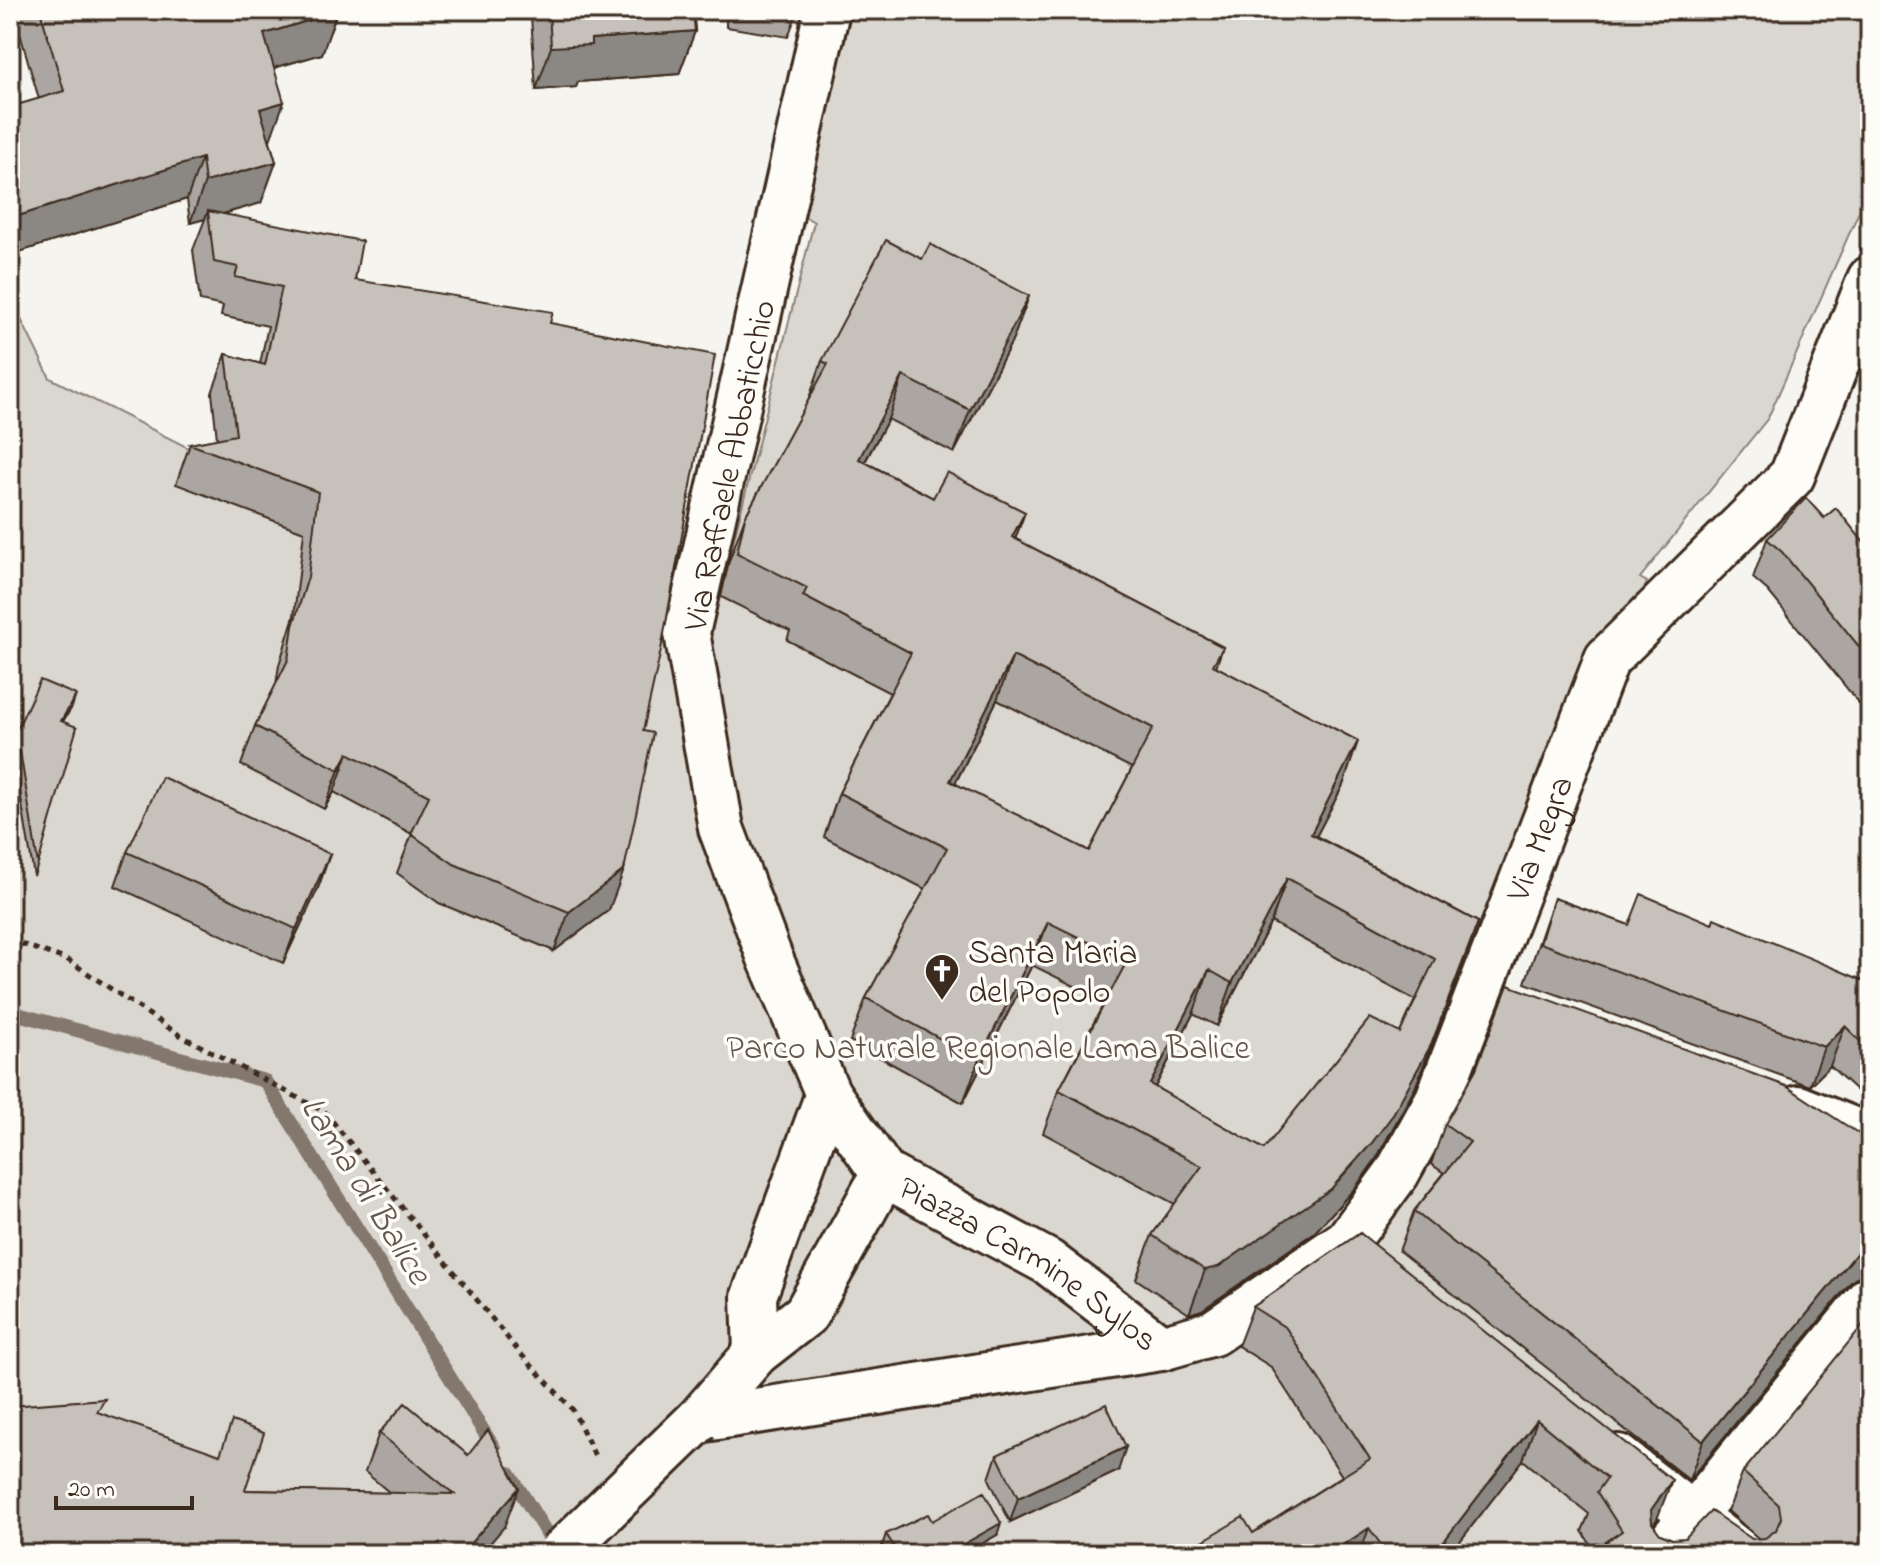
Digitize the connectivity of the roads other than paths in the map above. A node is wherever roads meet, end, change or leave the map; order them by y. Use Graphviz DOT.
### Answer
graph roads {
  1 [pos="827,10"];
  2 [pos="1870,279"];
  3 [pos="1760,1093"];
  4 [pos="828,1094"];
  5 [pos="1870,1137"];
  6 [pos="884,1174"];
  7 [pos="1347,1241"];
  8 [pos="1384,1270"];
  9 [pos="1870,1298"];
  10 [pos="1161,1348"];
  11 [pos="756,1353"];
  12 [pos="698,1420"];
  13 [pos="1582,1428"];
  14 [pos="1693,1516"];
  15 [pos="560,1554"];
  16 [pos="1661,1554"];
  17 [pos="1742,1554"];
  1 -- 4 [label="street, Via Raffaele Abbaticchio"];
  2 -- 7 [label="street, Via Megra"];
  3 -- 5 [label="street"];
  4 -- 6 [label="street, Piazza Carmine Sylos"];
  4 -- 11 [label="street"];
  6 -- 10 [label="street, Piazza Carmine Sylos"];
  6 -- 11 [label="street"];
  7 -- 8 [label="street"];
  7 -- 10 [label="street, Via Megra"];
  9 -- 14 [label="street"];
  10 -- 12 [label="street, Piazza Carmine Sylos"];
  11 -- 12 [label="street"];
  12 -- 15 [label="street, bridge"];
  13 -- 14 [label="street"];
  14 -- 16 [label="street"];
  14 -- 17 [label="street"];
}
